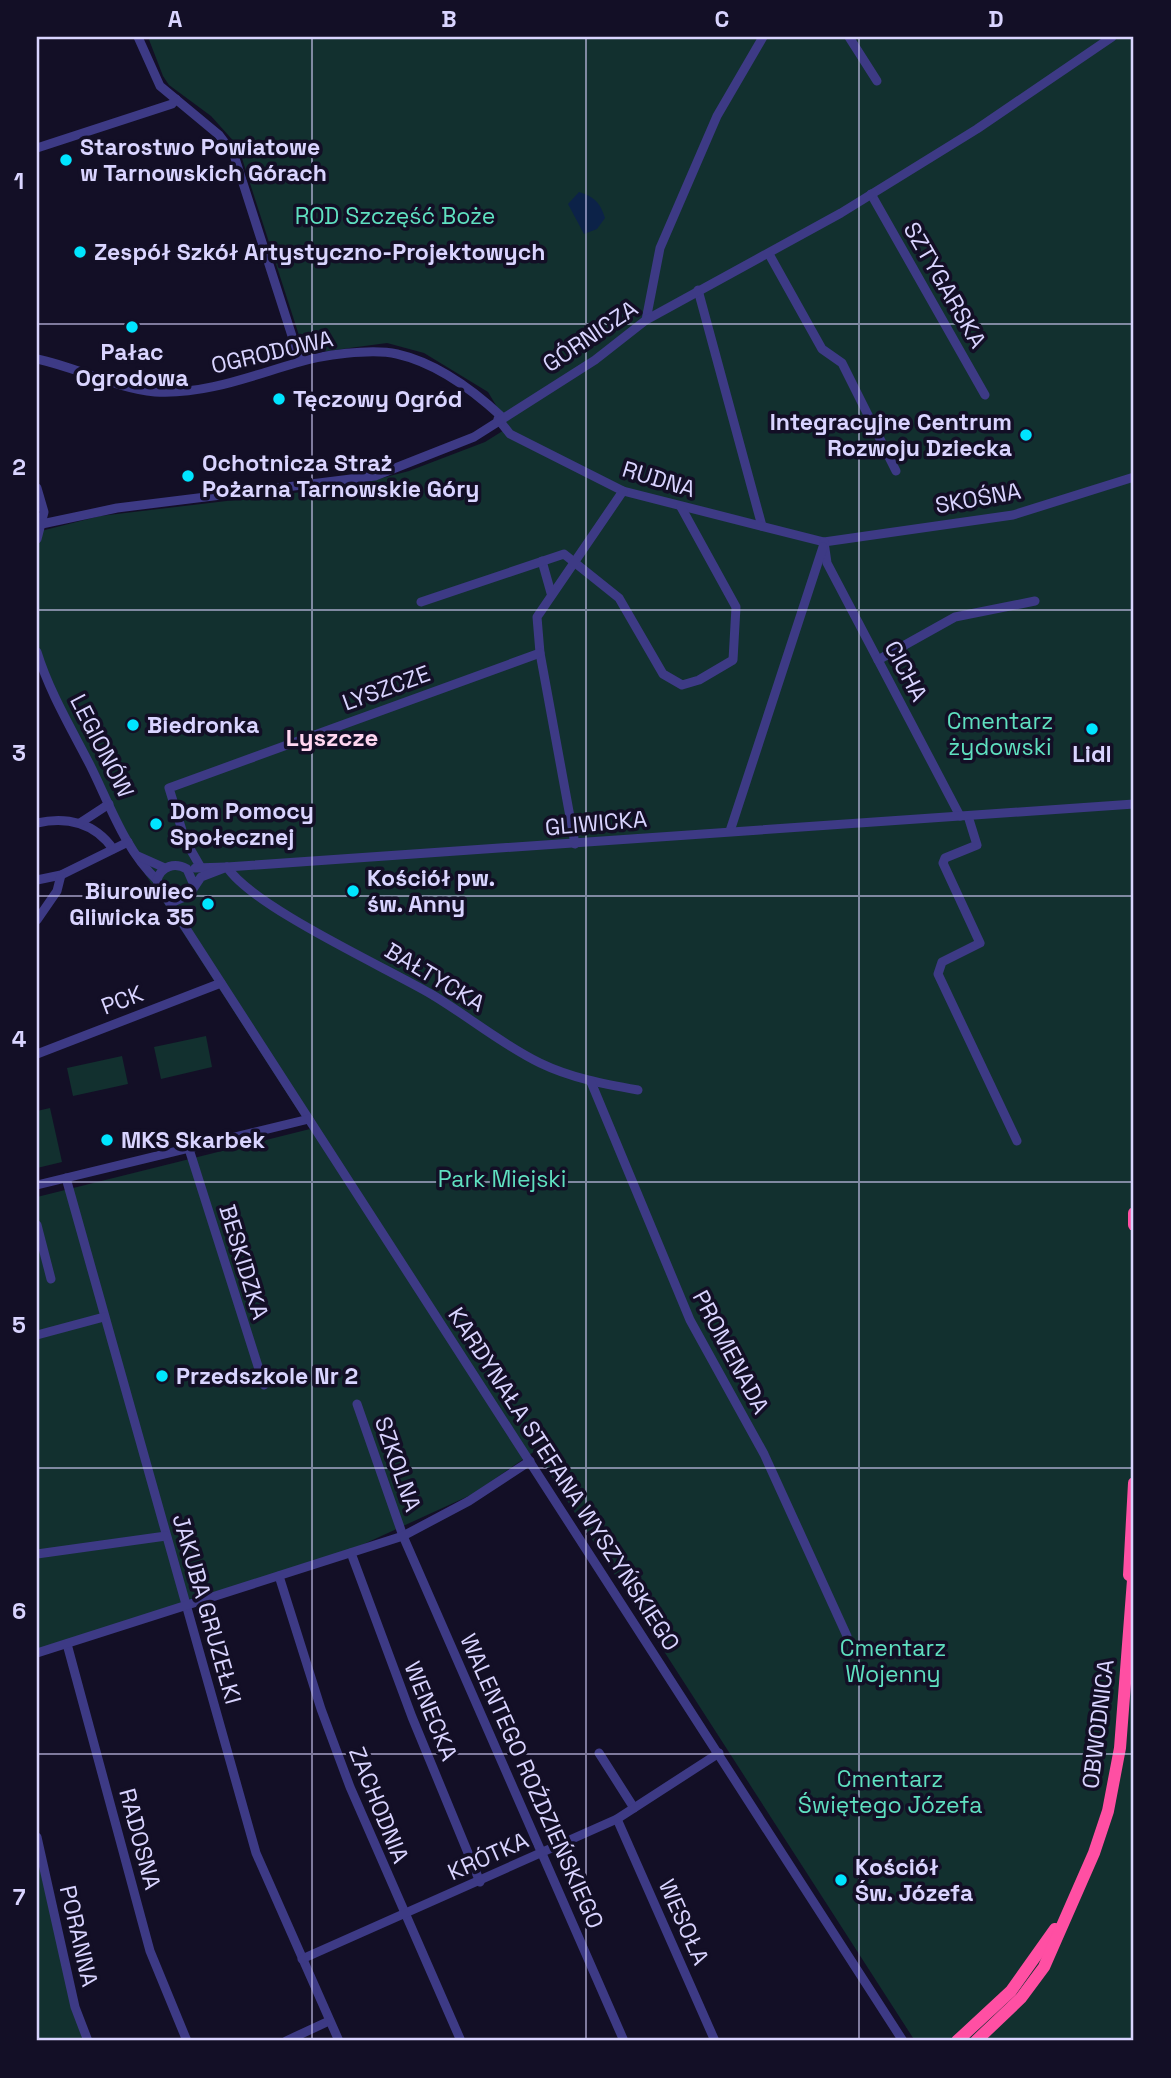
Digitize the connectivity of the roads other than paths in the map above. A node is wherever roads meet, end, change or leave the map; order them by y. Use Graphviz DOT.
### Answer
graph roads {
  1 [pos="138,37"];
  2 [pos="763,37"];
  3 [pos="849,37"];
  4 [pos="1112,37"];
  5 [pos="877,81"];
  6 [pos="176,99"];
  7 [pos="37,148"];
  8 [pos="871,194"];
  9 [pos="769,254"];
  10 [pos="698,290"];
  11 [pos="646,320"];
  12 [pos="37,359"];
  13 [pos="300,361"];
  14 [pos="985,396"];
  15 [pos="500,418"];
  16 [pos="895,471"];
  17 [pos="1134,477"];
  18 [pos="37,488"];
  19 [pos="623,491"];
  20 [pos="681,507"];
  21 [pos="39,525"];
  22 [pos="762,526"];
  23 [pos="37,539"];
  24 [pos="824,542"];
  25 [pos="542,561"];
  26 [pos="573,561"];
  27 [pos="551,593"];
  28 [pos="1035,601"];
  29 [pos="421,602"];
  30 [pos="37,652"];
  31 [pos="540,653"];
  32 [pos="878,660"];
  33 [pos="47,680"];
  34 [pos="37,687"];
  35 [pos="109,804"];
  36 [pos="1134,804"];
  37 [pos="964,816"];
  38 [pos="37,823"];
  39 [pos="80,823"];
  40 [pos="730,831"];
  41 [pos="128,842"];
  42 [pos="575,844"];
  43 [pos="113,849"];
  44 [pos="137,856"];
  45 [pos="200,866"];
  46 [pos="228,867"];
  47 [pos="165,868"];
  48 [pos="187,869"];
  49 [pos="61,875"];
  50 [pos="37,880"];
  51 [pos="157,880"];
  52 [pos="194,884"];
  53 [pos="167,899"];
  54 [pos="183,899"];
  55 [pos="37,920"];
  56 [pos="193,939"];
  57 [pos="221,982"];
  58 [pos="37,1054"];
  59 [pos="591,1082"];
  60 [pos="638,1090"];
  61 [pos="309,1119"];
  62 [pos="1017,1141"];
  63 [pos="189,1149"];
  64 [pos="66,1178"];
  65 [pos="37,1185"];
  66 [pos="1134,1213"];
  67 [pos="37,1225"];
  68 [pos="1134,1225"];
  69 [pos="51,1279"];
  70 [pos="104,1317"];
  71 [pos="37,1335"];
  72 [pos="264,1385"];
  73 [pos="357,1404"];
  74 [pos="530,1461"];
  75 [pos="1134,1483"];
  76 [pos="166,1536"];
  77 [pos="403,1536"];
  78 [pos="37,1553"];
  79 [pos="351,1553"];
  80 [pos="1134,1567"];
  81 [pos="279,1576"];
  82 [pos="187,1605"];
  83 [pos="1129,1628"];
  84 [pos="847,1636"];
  85 [pos="67,1644"];
  86 [pos="37,1653"];
  87 [pos="600,1753"];
  88 [pos="719,1754"];
  89 [pos="634,1808"];
  90 [pos="617,1819"];
  91 [pos="37,1837"];
  92 [pos="542,1853"];
  93 [pos="480,1882"];
  94 [pos="1072,1902"];
  95 [pos="403,1914"];
  96 [pos="302,1959"];
  97 [pos="330,2021"];
  98 [pos="88,2041"];
  99 [pos="187,2041"];
  100 [pos="286,2041"];
  101 [pos="340,2041"];
  102 [pos="461,2041"];
  103 [pos="624,2041"];
  104 [pos="715,2041"];
  105 [pos="903,2041"];
  106 [pos="957,2041"];
  107 [pos="976,2041"];
  1 -- 6 [label="street"];
  2 -- 11 [label="street"];
  3 -- 5 [label="street"];
  4 -- 8 [label="street, GÓRNICZA"];
  6 -- 7 [label="street"];
  6 -- 13 [label="street"];
  8 -- 9 [label="street, GÓRNICZA"];
  8 -- 14 [label="street, SZTYGARSKA"];
  9 -- 10 [label="street, GÓRNICZA"];
  9 -- 16 [label="street"];
  10 -- 11 [label="street, GÓRNICZA"];
  10 -- 22 [label="street"];
  11 -- 15 [label="street, GÓRNICZA"];
  12 -- 13 [label="street, OGRODOWA"];
  13 -- 15 [label="street, OGRODOWA"];
  15 -- 19 [label="street, RUDNA"];
  15 -- 21 [label="street, GÓRNICZA"];
  17 -- 24 [label="street, SKOŚNA"];
  18 -- 21 [label="street"];
  19 -- 20 [label="street, RUDNA"];
  19 -- 26 [label="street"];
  20 -- 22 [label="street, RUDNA"];
  20 -- 26 [label="street"];
  21 -- 23 [label="street"];
  22 -- 24 [label="street, RUDNA"];
  24 -- 32 [label="street, CICHA"];
  24 -- 40 [label="street"];
  25 -- 26 [label="street"];
  25 -- 27 [label="street"];
  25 -- 29 [label="street"];
  26 -- 27 [label="street"];
  27 -- 31 [label="street"];
  28 -- 32 [label="street"];
  30 -- 33 [label="street, LEGIONÓW"];
  31 -- 42 [label="street"];
  31 -- 45 [label="street, LYSZCZE"];
  32 -- 37 [label="street, CICHA"];
  33 -- 34 [label="street"];
  33 -- 35 [label="street, LEGIONÓW"];
  35 -- 39 [label="street"];
  35 -- 41 [label="street, LEGIONÓW"];
  36 -- 37 [label="street, GLIWICKA"];
  37 -- 40 [label="street, GLIWICKA"];
  37 -- 62 [label="street"];
  38 -- 39 [label="street"];
  39 -- 43 [label="street"];
  40 -- 42 [label="street, GLIWICKA"];
  41 -- 43 [label="street"];
  41 -- 44 [label="street, LEGIONÓW"];
  42 -- 46 [label="street, GLIWICKA"];
  43 -- 49 [label="street"];
  44 -- 47 [label="street"];
  44 -- 51 [label="street, LEGIONÓW"];
  45 -- 46 [label="street, GLIWICKA"];
  45 -- 48 [label="street, GLIWICKA"];
  46 -- 52 [label="street, GLIWICKA"];
  46 -- 59 [label="street, BAŁTYCKA"];
  47 -- 48 [label="street"];
  47 -- 51 [label="street"];
  48 -- 52 [label="street"];
  49 -- 50 [label="street"];
  49 -- 55 [label="street"];
  51 -- 53 [label="street"];
  52 -- 54 [label="street"];
  53 -- 54 [label="street"];
  53 -- 56 [label="street, KARDYNAŁA STEFANA WYSZYŃSKIEGO"];
  54 -- 56 [label="street, KARDYNAŁA STEFANA WYSZYŃSKIEGO"];
  56 -- 57 [label="street, KARDYNAŁA STEFANA WYSZYŃSKIEGO"];
  57 -- 58 [label="street, PCK"];
  57 -- 61 [label="street, KARDYNAŁA STEFANA WYSZYŃSKIEGO"];
  59 -- 60 [label="street, BAŁTYCKA"];
  59 -- 84 [label="street, PROMENADA"];
  61 -- 63 [label="street"];
  61 -- 74 [label="street, KARDYNAŁA STEFANA WYSZYŃSKIEGO"];
  63 -- 64 [label="street"];
  63 -- 72 [label="street, BESKIDZKA"];
  64 -- 65 [label="street"];
  64 -- 70 [label="street, JAKUBA GRUZEŁKI"];
  66 -- 68 [label="highway"];
  67 -- 69 [label="street"];
  70 -- 71 [label="street"];
  70 -- 76 [label="street, JAKUBA GRUZEŁKI"];
  73 -- 77 [label="street, SZKOLNA"];
  74 -- 77 [label="street"];
  74 -- 88 [label="street, KARDYNAŁA STEFANA WYSZYŃSKIEGO"];
  75 -- 83 [label="highway, OBWODNICA"];
  76 -- 78 [label="street"];
  76 -- 82 [label="street, JAKUBA GRUZEŁKI"];
  77 -- 79 [label="street"];
  77 -- 92 [label="street, WALENTEGO ROŹDZIEŃSKIEGO"];
  79 -- 81 [label="street"];
  79 -- 93 [label="street, WENECKA"];
  80 -- 83 [label="highway, OBWODNICA"];
  81 -- 82 [label="street"];
  81 -- 95 [label="street, ZACHODNIA"];
  82 -- 85 [label="street"];
  82 -- 96 [label="street, JAKUBA GRUZEŁKI"];
  83 -- 94 [label="highway, OBWODNICA"];
  85 -- 86 [label="street"];
  85 -- 99 [label="street, RADOSNA"];
  87 -- 89 [label="street"];
  88 -- 89 [label="street, KRÓTKA"];
  88 -- 105 [label="street, KARDYNAŁA STEFANA WYSZYŃSKIEGO"];
  89 -- 90 [label="street, KRÓTKA"];
  90 -- 92 [label="street, KRÓTKA"];
  90 -- 104 [label="street, WESOŁA"];
  91 -- 98 [label="street, PORANNA"];
  92 -- 93 [label="street, KRÓTKA"];
  92 -- 103 [label="street, WALENTEGO ROŹDZIEŃSKIEGO"];
  93 -- 95 [label="street, KRÓTKA"];
  94 -- 106 [label="highway, OBWODNICA"];
  94 -- 107 [label="highway, OBWODNICA"];
  95 -- 96 [label="street, KRÓTKA"];
  95 -- 102 [label="street, ZACHODNIA"];
  96 -- 97 [label="street, JAKUBA GRUZEŁKI"];
  97 -- 100 [label="street"];
  97 -- 101 [label="street, JAKUBA GRUZEŁKI"];
}
